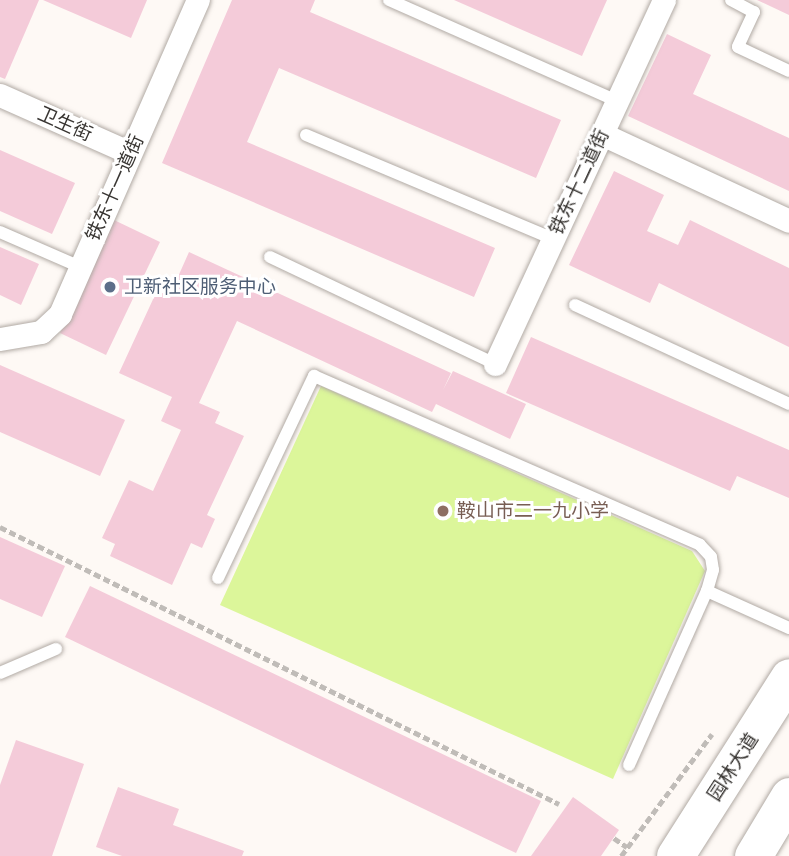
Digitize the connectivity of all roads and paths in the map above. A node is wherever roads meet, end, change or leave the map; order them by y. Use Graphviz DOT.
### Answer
graph roads {
  1 [pos="198,0"];
  2 [pos="389,0"];
  3 [pos="664,0"];
  4 [pos="731,0"];
  5 [pos="789,71"];
  6 [pos="0,95"];
  7 [pos="617,101"];
  8 [pos="602,134"];
  9 [pos="306,135"];
  10 [pos="130,153"];
  11 [pos="789,221"];
  12 [pos="0,232"];
  13 [pos="553,239"];
  14 [pos="270,257"];
  15 [pos="80,267"];
  16 [pos="575,305"];
  17 [pos="0,339"];
  18 [pos="495,364"];
  19 [pos="789,404"];
  20 [pos="0,527"];
  21 [pos="218,578"];
  22 [pos="707,591"];
  23 [pos="789,628"];
  24 [pos="56,649"];
  25 [pos="0,673"];
  26 [pos="789,677"];
  27 [pos="722,722"];
  28 [pos="629,765"];
  29 [pos="789,796"];
  30 [pos="559,804"];
  31 [pos="614,838"];
  32 [pos="627,847"];
  33 [pos="621,856"];
  34 [pos="675,856"];
  35 [pos="753,856"];
  1 -- 10 [label="street, 铁东十一道街"];
  2 -- 7 [label="lane"];
  3 -- 7 [label="street, 铁东十二道街"];
  4 -- 5 [label="lane"];
  6 -- 10 [label="street, 卫生街"];
  7 -- 8 [label="street, 铁东十二道街"];
  8 -- 11 [label="street"];
  8 -- 13 [label="street, 铁东十二道街"];
  9 -- 13 [label="lane"];
  10 -- 15 [label="street, 铁东十一道街"];
  12 -- 15 [label="lane"];
  13 -- 18 [label="street, 铁东十二道街"];
  14 -- 18 [label="lane"];
  15 -- 17 [label="street, 铁东十一道街"];
  16 -- 19 [label="lane"];
  20 -- 30 [label="path"];
  21 -- 22 [label="lane"];
  22 -- 23 [label="lane"];
  22 -- 28 [label="lane"];
  24 -- 25 [label="lane"];
  26 -- 34 [label="main road, 园林大道"];
  27 -- 32 [label="path"];
  29 -- 35 [label="main road"];
  31 -- 32 [label="path"];
  32 -- 33 [label="path"];
}
